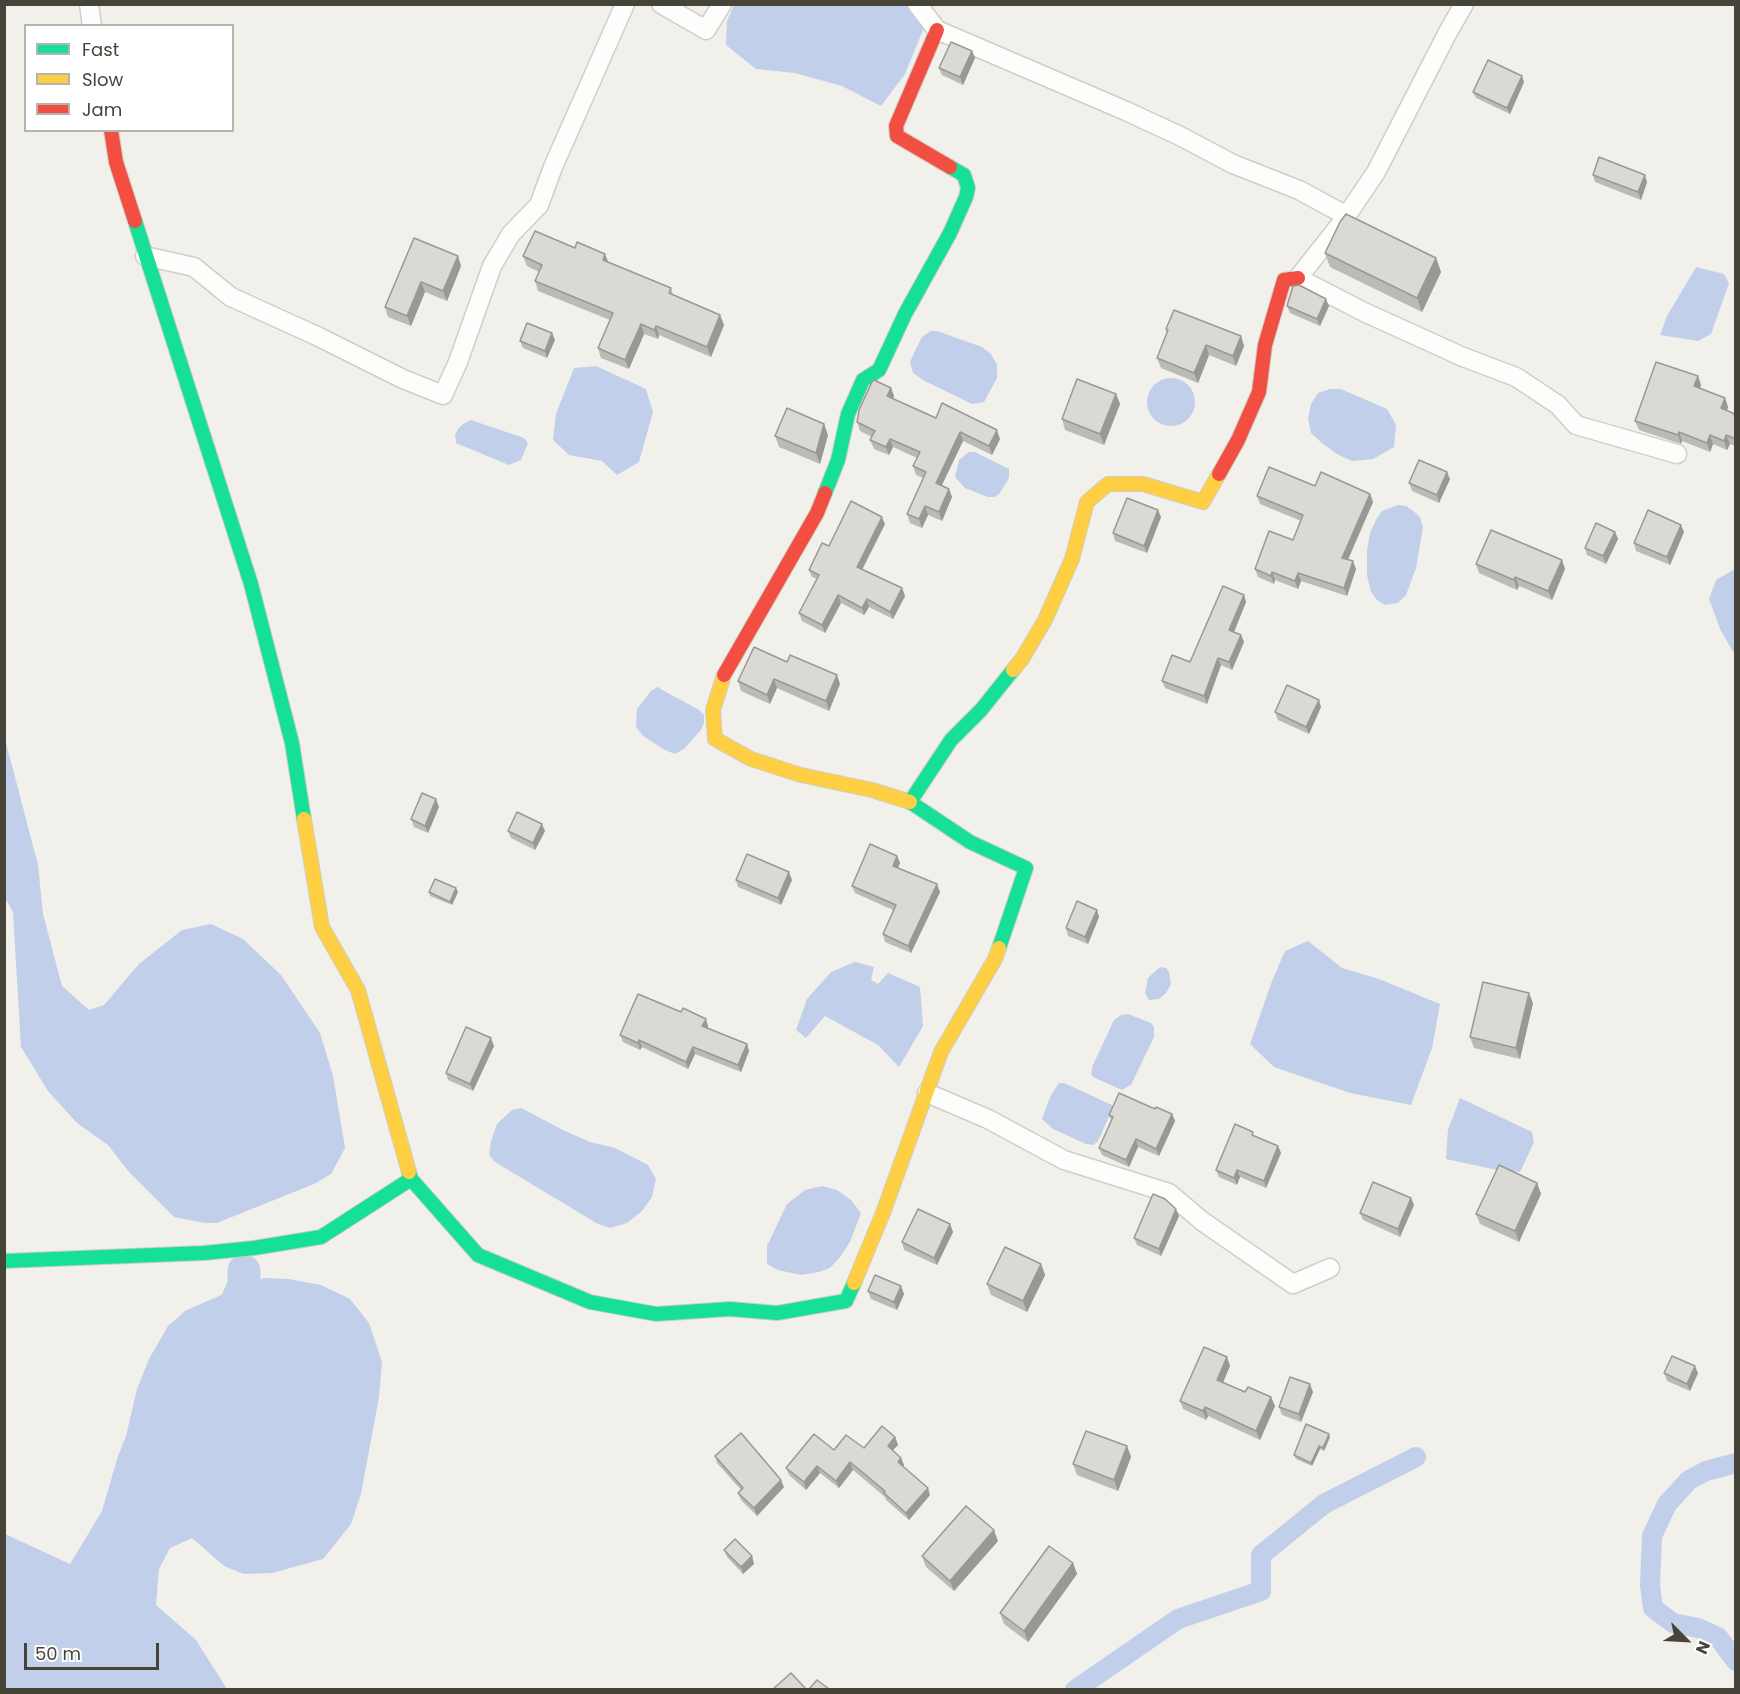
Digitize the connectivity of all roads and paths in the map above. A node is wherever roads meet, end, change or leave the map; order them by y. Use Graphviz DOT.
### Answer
graph roads {
  1 [pos="89,4"];
  2 [pos="625,4"];
  3 [pos="661,4"];
  4 [pos="722,4"];
  5 [pos="917,4"];
  6 [pos="1464,4"];
  7 [pos="92,24"];
  8 [pos="937,30"];
  9 [pos="111,132"];
  10 [pos="1347,216"];
  11 [pos="146,256"];
  12 [pos="1298,278"];
  13 [pos="1677,454"];
  14 [pos="910,802"];
  15 [pos="927,1093"];
  16 [pos="411,1179"];
  17 [pos="4,1261"];
  18 [pos="1330,1268"];
  1 -- 7 [label="street"];
  2 -- 11 [label="street"];
  3 -- 4 [label="street"];
  5 -- 8 [label="street"];
  6 -- 10 [label="street"];
  8 -- 10 [label="street"];
  8 -- 14 [label="street"];
  9 -- 11 [label="street"];
  10 -- 12 [label="street"];
  11 -- 16 [label="street"];
  12 -- 13 [label="street"];
  12 -- 14 [label="street"];
  14 -- 15 [label="street"];
  15 -- 16 [label="street"];
  15 -- 18 [label="street"];
  16 -- 17 [label="street"];
}
